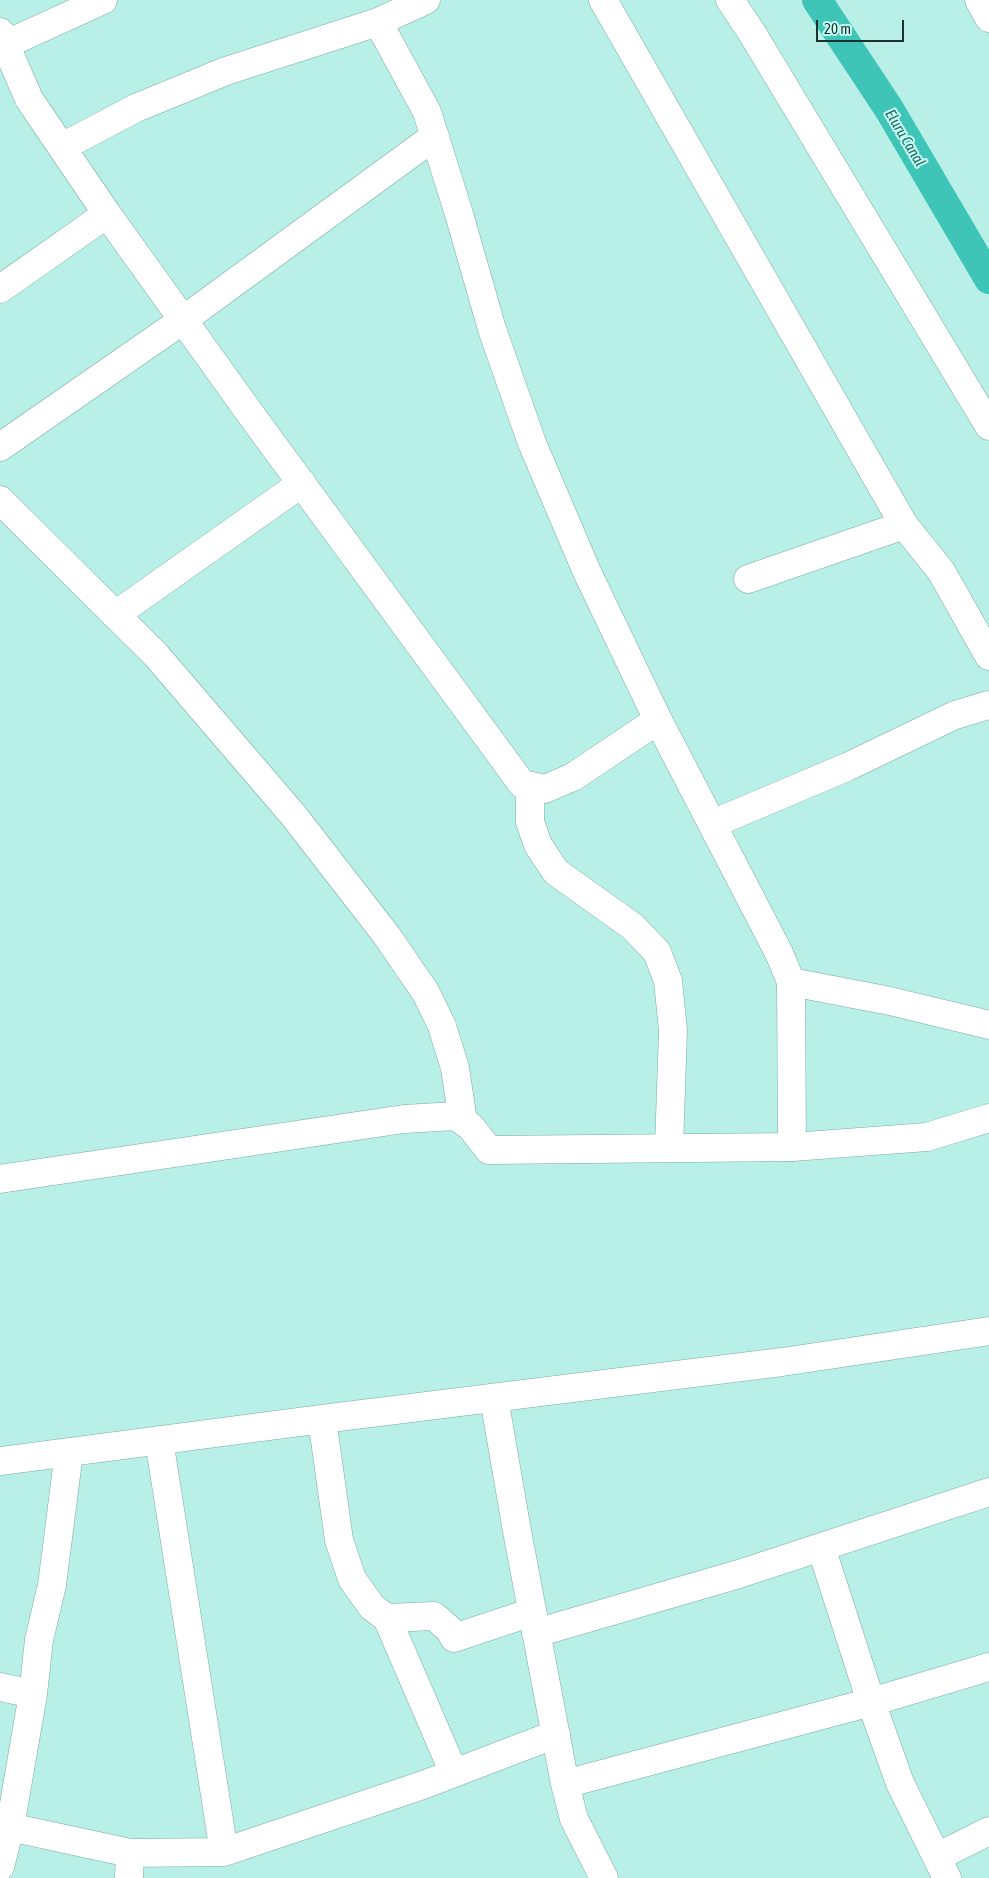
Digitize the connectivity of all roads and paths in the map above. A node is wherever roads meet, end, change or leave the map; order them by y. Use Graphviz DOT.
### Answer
graph roads {
  1 [pos="103,0"];
  2 [pos="426,0"];
  3 [pos="603,0"];
  4 [pos="730,0"];
  5 [pos="979,0"];
  6 [pos="989,18"];
  7 [pos="378,22"];
  8 [pos="2,41"];
  9 [pos="435,136"];
  10 [pos="62,147"];
  11 [pos="107,214"];
  12 [pos="0,289"];
  13 [pos="183,320"];
  14 [pos="989,426"];
  15 [pos="0,447"];
  16 [pos="302,484"];
  17 [pos="0,500"];
  18 [pos="904,525"];
  19 [pos="748,579"];
  20 [pos="115,615"];
  21 [pos="989,656"];
  22 [pos="989,705"];
  23 [pos="658,720"];
  24 [pos="530,786"];
  25 [pos="712,824"];
  26 [pos="791,982"];
  27 [pos="989,1025"];
  28 [pos="989,1118"];
  29 [pos="463,1121"];
  30 [pos="792,1147"];
  31 [pos="669,1148"];
  32 [pos="0,1178"];
  33 [pos="989,1331"];
  34 [pos="494,1398"];
  35 [pos="322,1418"];
  36 [pos="159,1440"];
  37 [pos="69,1452"];
  38 [pos="0,1461"];
  39 [pos="989,1492"];
  40 [pos="821,1547"];
  41 [pos="387,1618"];
  42 [pos="534,1622"];
  43 [pos="989,1667"];
  44 [pos="0,1687"];
  45 [pos="34,1694"];
  46 [pos="871,1702"];
  47 [pos="556,1734"];
  48 [pos="453,1771"];
  49 [pos="565,1784"];
  50 [pos="5,1826"];
  51 [pos="989,1831"];
  52 [pos="224,1852"];
  53 [pos="0,1866"];
  54 [pos="130,1866"];
  55 [pos="942,1868"];
  56 [pos="604,1878"];
  1 -- 8 [label="street"];
  2 -- 7 [label="street"];
  3 -- 18 [label="street"];
  4 -- 14 [label="street"];
  5 -- 6 [label="street"];
  7 -- 9 [label="street"];
  7 -- 10 [label="street"];
  8 -- 10 [label="street"];
  9 -- 13 [label="street"];
  9 -- 23 [label="street"];
  10 -- 11 [label="street"];
  11 -- 12 [label="street"];
  11 -- 13 [label="street"];
  13 -- 15 [label="street"];
  13 -- 16 [label="street"];
  16 -- 20 [label="street"];
  16 -- 24 [label="street"];
  17 -- 20 [label="street"];
  18 -- 19 [label="street"];
  18 -- 21 [label="street"];
  20 -- 29 [label="street"];
  22 -- 25 [label="street"];
  23 -- 24 [label="street"];
  23 -- 25 [label="street"];
  24 -- 31 [label="street"];
  25 -- 26 [label="street"];
  26 -- 27 [label="street"];
  26 -- 30 [label="street"];
  28 -- 30 [label="street"];
  29 -- 31 [label="street"];
  29 -- 32 [label="street"];
  30 -- 31 [label="street"];
  33 -- 34 [label="street"];
  34 -- 35 [label="street"];
  34 -- 42 [label="street"];
  35 -- 36 [label="street"];
  35 -- 41 [label="street"];
  36 -- 37 [label="street"];
  36 -- 52 [label="street"];
  37 -- 38 [label="street"];
  37 -- 45 [label="street"];
  39 -- 40 [label="street"];
  40 -- 42 [label="street"];
  40 -- 46 [label="street"];
  41 -- 42 [label="street"];
  41 -- 48 [label="street"];
  42 -- 47 [label="street"];
  43 -- 46 [label="street"];
  44 -- 45 [label="street"];
  45 -- 50 [label="street"];
  46 -- 49 [label="street"];
  46 -- 55 [label="street"];
  47 -- 48 [label="street"];
  47 -- 49 [label="street"];
  48 -- 52 [label="street"];
  49 -- 56 [label="street"];
  50 -- 53 [label="street"];
  50 -- 54 [label="street"];
  51 -- 55 [label="street"];
  52 -- 54 [label="street"];
}
